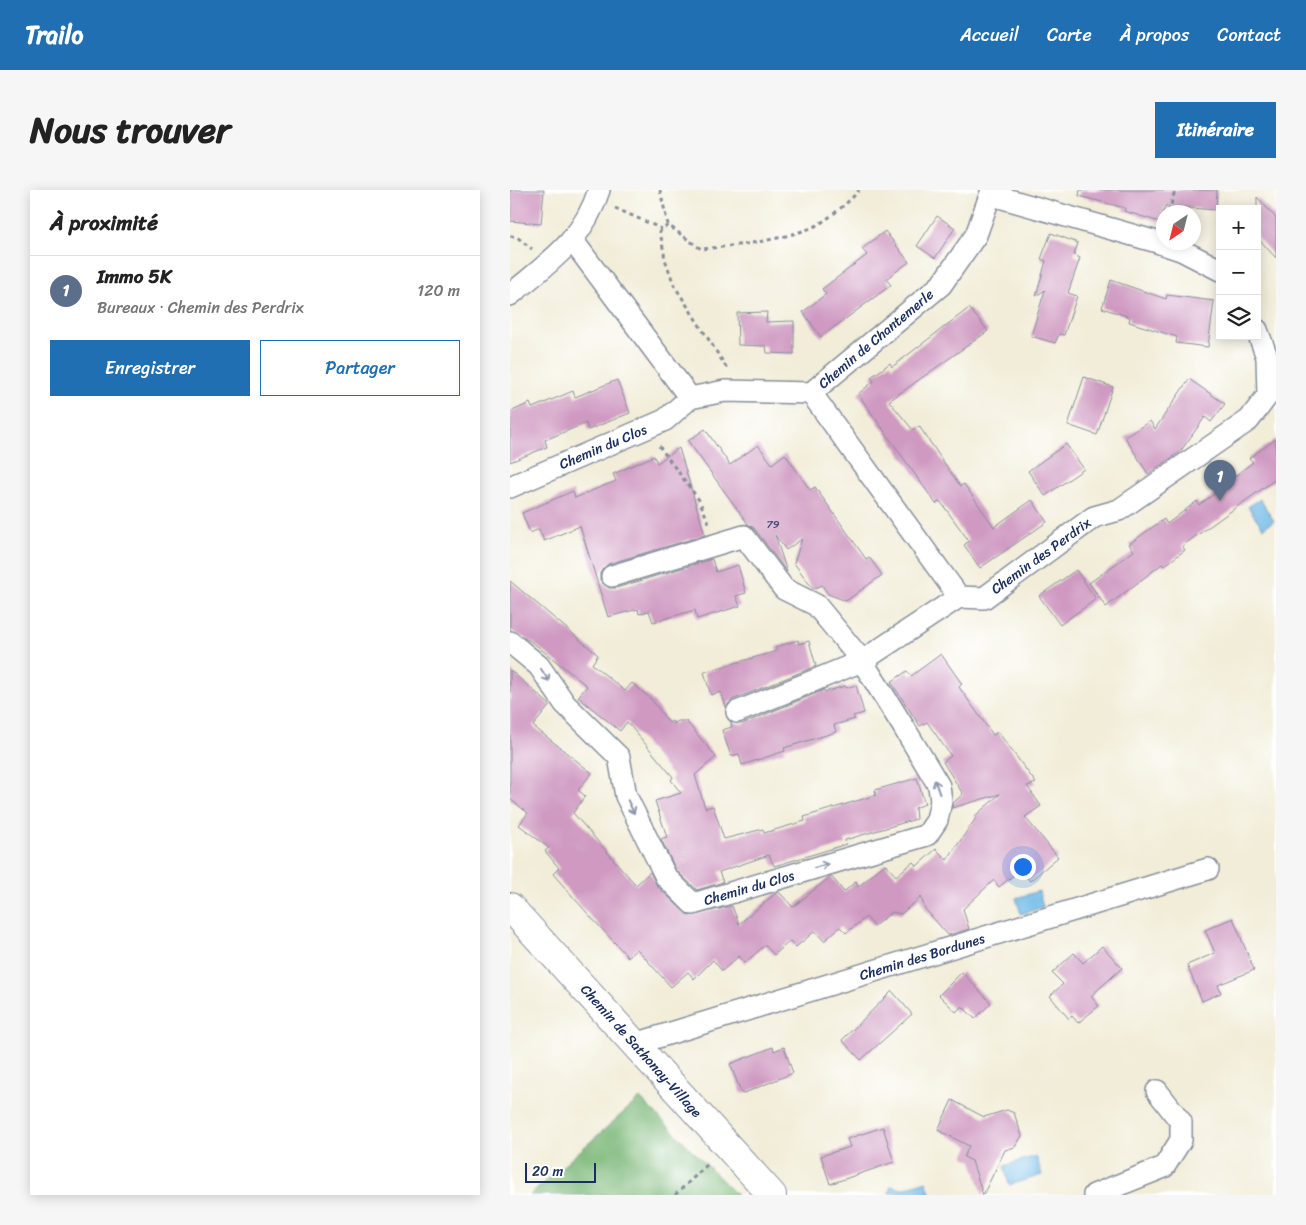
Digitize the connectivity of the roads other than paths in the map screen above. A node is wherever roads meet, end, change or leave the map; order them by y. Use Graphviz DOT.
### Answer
graph roads {
  1 [pos="992,192"];
  2 [pos="598,195"];
  3 [pos="573,241"];
  4 [pos="1216,268"];
  5 [pos="510,295"];
  6 [pos="1261,337"];
  7 [pos="1272,355"];
  8 [pos="811,393"];
  9 [pos="690,398"];
  10 [pos="510,487"];
  11 [pos="612,576"];
  12 [pos="959,597"];
  13 [pos="510,642"];
  14 [pos="862,661"];
  15 [pos="737,712"];
  16 [pos="1208,869"];
  17 [pos="510,907"];
  18 [pos="635,1044"];
  19 [pos="1157,1091"];
  20 [pos="772,1195"];
  21 [pos="1094,1195"];
  1 -- 4 [label="street"];
  1 -- 8 [label="street, Chemin de Chantemerle"];
  2 -- 3 [label="street"];
  3 -- 5 [label="street"];
  3 -- 9 [label="street"];
  6 -- 7 [label="street, Chemin des Perdrix"];
  7 -- 12 [label="street, Chemin des Perdrix"];
  8 -- 9 [label="street, Chemin de Chantemerle"];
  8 -- 12 [label="street"];
  9 -- 10 [label="street, Chemin du Clos"];
  11 -- 14 [label="street, Chemin du Clos"];
  12 -- 14 [label="street"];
  13 -- 14 [label="street, Chemin du Clos, one-way"];
  14 -- 15 [label="street"];
  16 -- 18 [label="street, Chemin des Bordunes"];
  17 -- 18 [label="street, Chemin de Sathonay-Village"];
  18 -- 20 [label="street, Chemin de Sathonay-Village"];
  19 -- 21 [label="street"];
}
